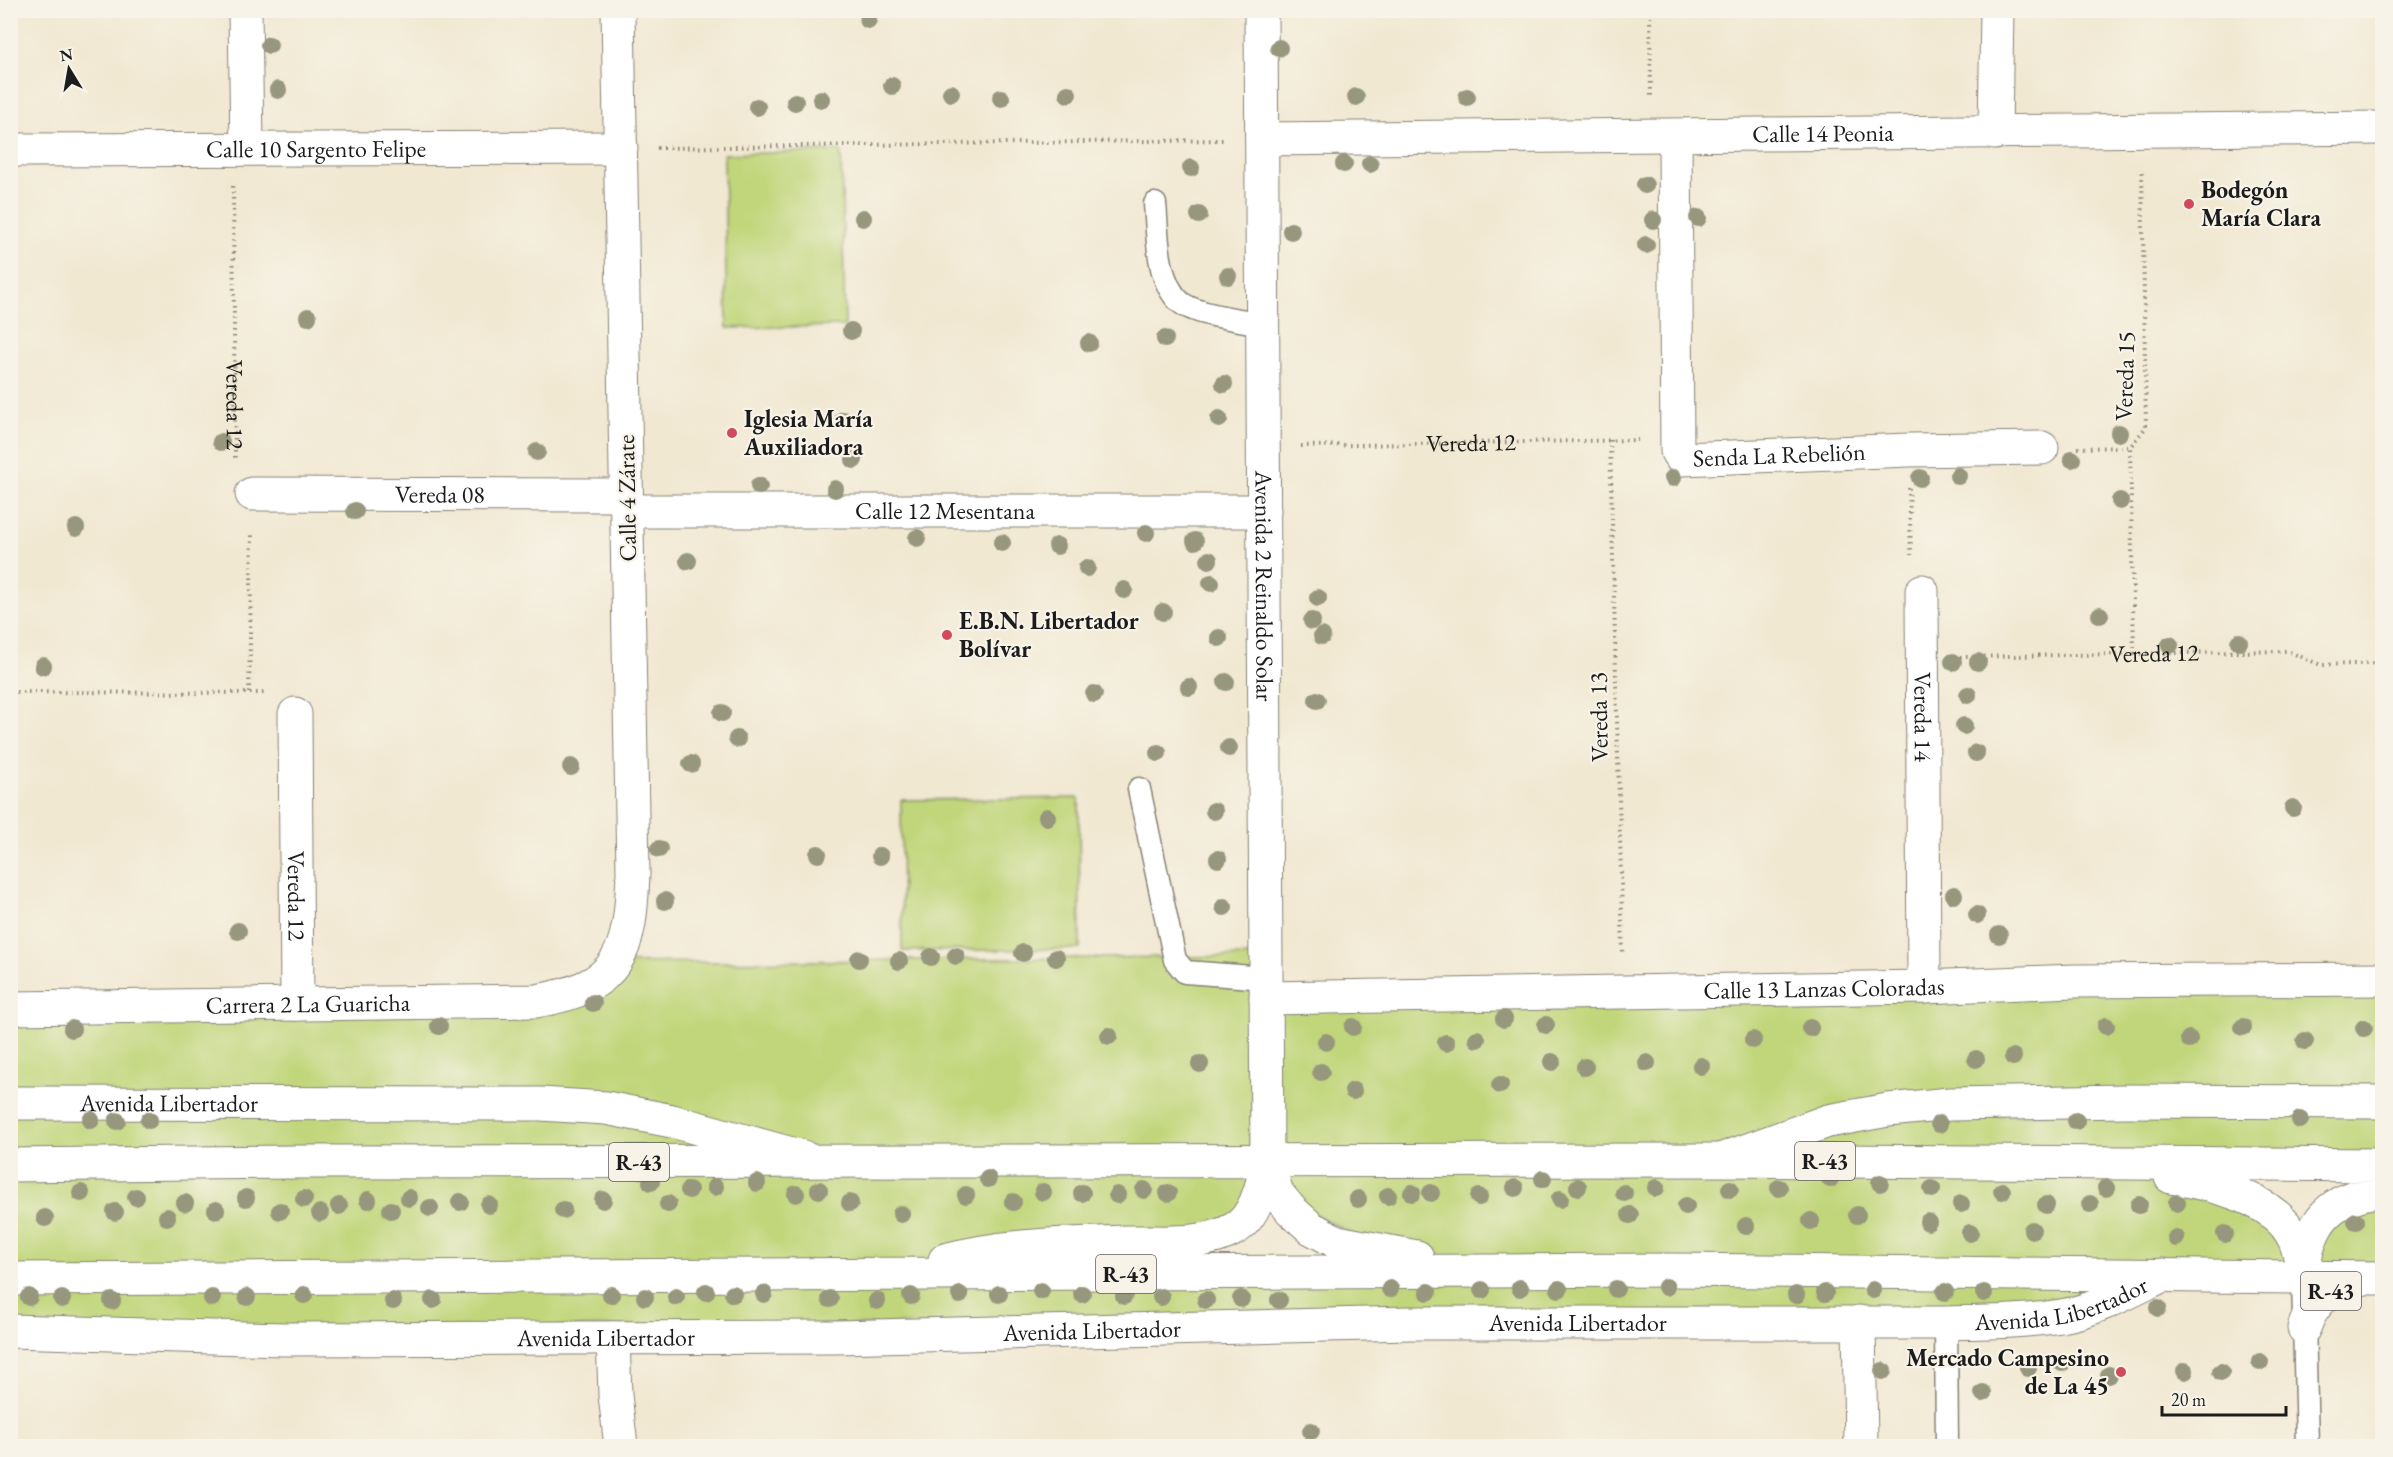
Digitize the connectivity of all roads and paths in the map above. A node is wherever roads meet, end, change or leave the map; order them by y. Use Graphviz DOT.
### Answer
graph roads {
  1 [pos="245,10"];
  2 [pos="618,10"];
  3 [pos="1262,10"];
  4 [pos="1650,10"];
  5 [pos="1997,10"];
  6 [pos="2382,129"];
  7 [pos="2142,131"];
  8 [pos="1995,133"];
  9 [pos="1663,136"];
  10 [pos="1262,140"];
  11 [pos="240,148"];
  12 [pos="621,148"];
  13 [pos="10,150"];
  14 [pos="1155,204"];
  15 [pos="1263,324"];
  16 [pos="1677,439"];
  17 [pos="1610,440"];
  18 [pos="1264,447"];
  19 [pos="2130,447"];
  20 [pos="2042,448"];
  21 [pos="1909,450"];
  22 [pos="252,494"];
  23 [pos="627,503"];
  24 [pos="1264,511"];
  25 [pos="1922,591"];
  26 [pos="2134,654"];
  27 [pos="1922,658"];
  28 [pos="2382,663"];
  29 [pos="10,692"];
  30 [pos="249,693"];
  31 [pos="295,714"];
  32 [pos="1139,789"];
  33 [pos="603,977"];
  34 [pos="2382,979"];
  35 [pos="1924,987"];
  36 [pos="1266,988"];
  37 [pos="1624,992"];
  38 [pos="297,1005"];
  39 [pos="10,1008"];
  40 [pos="2382,1102"];
  41 [pos="10,1103"];
  42 [pos="1721,1160"];
  43 [pos="1267,1161"];
  44 [pos="825,1162"];
  45 [pos="2104,1163"];
  46 [pos="10,1165"];
  47 [pos="2382,1165"];
  48 [pos="2382,1190"];
  49 [pos="1514,1272"];
  50 [pos="888,1275"];
  51 [pos="2163,1275"];
  52 [pos="2242,1277"];
  53 [pos="2303,1277"];
  54 [pos="2378,1278"];
  55 [pos="10,1280"];
  56 [pos="1859,1322"];
  57 [pos="1946,1323"];
  58 [pos="2304,1328"];
  59 [pos="10,1331"];
  60 [pos="613,1338"];
  61 [pos="621,1446"];
  62 [pos="1861,1446"];
  63 [pos="1947,1446"];
  64 [pos="2307,1446"];
  1 -- 11 [label="street"];
  2 -- 12 [label="street, Calle 4 Zárate"];
  3 -- 10 [label="street, Avenida 2 Reinaldo Solar"];
  4 -- 9 [label="path"];
  5 -- 8 [label="street"];
  6 -- 7 [label="street, Calle 14 Peonia"];
  7 -- 8 [label="street, Calle 14 Peonia"];
  7 -- 19 [label="path, Vereda 15"];
  8 -- 9 [label="street, Calle 14 Peonia"];
  9 -- 10 [label="street, Calle 14 Peonia"];
  9 -- 16 [label="street, Senda La Rebelión"];
  10 -- 12 [label="path"];
  10 -- 15 [label="street, Avenida 2 Reinaldo Solar"];
  11 -- 12 [label="street, Calle 10 Sargento Felipe"];
  11 -- 13 [label="street, Calle 10 Sargento Felipe"];
  11 -- 22 [label="path, Vereda 12"];
  12 -- 23 [label="street, Calle 4 Zárate"];
  14 -- 15 [label="lane"];
  15 -- 18 [label="street, Avenida 2 Reinaldo Solar"];
  16 -- 17 [label="path, Vereda 12"];
  16 -- 21 [label="street, Senda La Rebelión"];
  17 -- 18 [label="path, Vereda 12"];
  17 -- 37 [label="path, Vereda 13"];
  18 -- 24 [label="street, Avenida 2 Reinaldo Solar"];
  19 -- 20 [label="path"];
  19 -- 26 [label="path, Vereda 15"];
  20 -- 21 [label="street, Senda La Rebelión"];
  21 -- 25 [label="path"];
  22 -- 23 [label="street, Vereda 08"];
  22 -- 30 [label="path"];
  23 -- 24 [label="street, Calle 12 Mesentana"];
  23 -- 33 [label="street, Calle 4 Zárate"];
  24 -- 36 [label="street, Avenida 2 Reinaldo Solar"];
  25 -- 27 [label="street, Vereda 14"];
  26 -- 27 [label="path, Vereda 12"];
  26 -- 28 [label="path, Vereda 12"];
  27 -- 35 [label="street, Vereda 14"];
  29 -- 30 [label="path"];
  30 -- 31 [label="path"];
  31 -- 38 [label="street, Vereda 12"];
  32 -- 36 [label="lane"];
  33 -- 38 [label="street, Carrera 2 La Guaricha"];
  34 -- 35 [label="street, Calle 13 Lanzas Coloradas"];
  35 -- 37 [label="street, Calle 13 Lanzas Coloradas"];
  36 -- 37 [label="street, Calle 13 Lanzas Coloradas"];
  36 -- 43 [label="street, Avenida 2 Reinaldo Solar"];
  38 -- 39 [label="street, Carrera 2 La Guaricha"];
  40 -- 42 [label="street, Avenida Libertador"];
  41 -- 44 [label="street, Avenida Libertador"];
  42 -- 43 [label="street, Avenida Libertador / R-43"];
  42 -- 45 [label="street, Avenida Libertador / R-43"];
  43 -- 44 [label="street, Avenida Libertador / R-43"];
  43 -- 49 [label="street"];
  43 -- 50 [label="street"];
  44 -- 46 [label="street, Avenida Libertador / R-43"];
  45 -- 47 [label="street, Avenida Libertador / R-43"];
  45 -- 53 [label="street"];
  48 -- 53 [label="street"];
  49 -- 50 [label="street, Avenida Libertador / R-43"];
  49 -- 51 [label="street, Avenida Libertador / R-43"];
  50 -- 55 [label="street, Avenida Libertador / R-43"];
  51 -- 52 [label="street, Avenida Libertador / R-43"];
  51 -- 57 [label="street, Avenida Libertador"];
  52 -- 53 [label="street, Avenida Libertador / R-43"];
  52 -- 58 [label="street"];
  53 -- 54 [label="street, Avenida Libertador / R-43"];
  53 -- 58 [label="lane"];
  54 -- 58 [label="street, R-43"];
  56 -- 57 [label="street, Avenida Libertador"];
  56 -- 60 [label="street, Avenida Libertador"];
  56 -- 62 [label="street"];
  57 -- 63 [label="lane"];
  58 -- 64 [label="lane"];
  59 -- 60 [label="street, Avenida Libertador"];
  60 -- 61 [label="street"];
}
